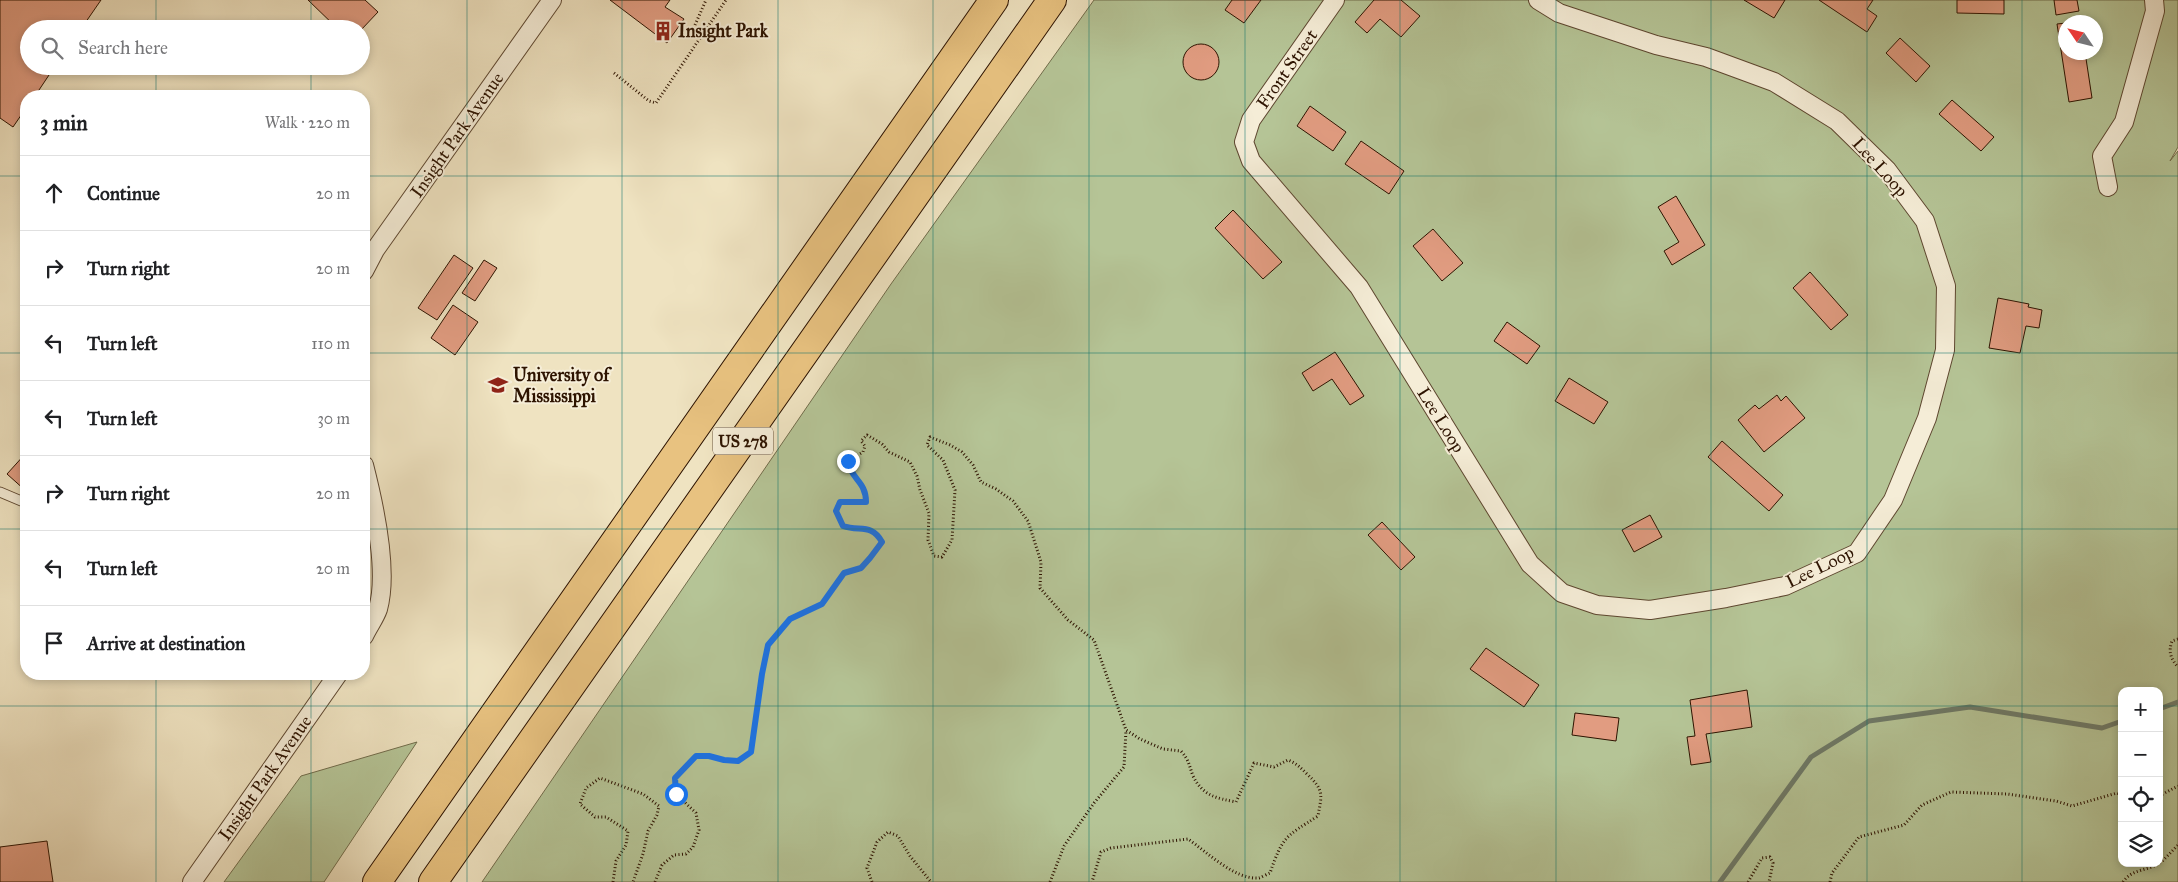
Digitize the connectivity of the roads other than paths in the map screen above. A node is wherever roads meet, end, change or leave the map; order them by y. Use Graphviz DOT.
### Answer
graph roads {
  1 [pos="552,0"];
  2 [pos="994,0"];
  3 [pos="1052,0"];
  4 [pos="1335,0"];
  5 [pos="1538,0"];
  6 [pos="2154,0"];
  7 [pos="1244,142"];
  8 [pos="2108,187"];
  9 [pos="370,260"];
  10 [pos="0,492"];
  11 [pos="370,492"];
  12 [pos="20,500"];
  13 [pos="370,625"];
  14 [pos="334,680"];
  15 [pos="192,882"];
  16 [pos="377,882"];
  17 [pos="433,882"];
  1 -- 9 [label="street, Insight Park Avenue"];
  2 -- 16 [label="highway, US 278"];
  3 -- 17 [label="highway, US 278"];
  4 -- 7 [label="street, Front Street"];
  5 -- 7 [label="street, Lee Loop"];
  6 -- 8 [label="street"];
  10 -- 12 [label="lane"];
  11 -- 13 [label="street"];
  14 -- 15 [label="street, Insight Park Avenue"];
}
